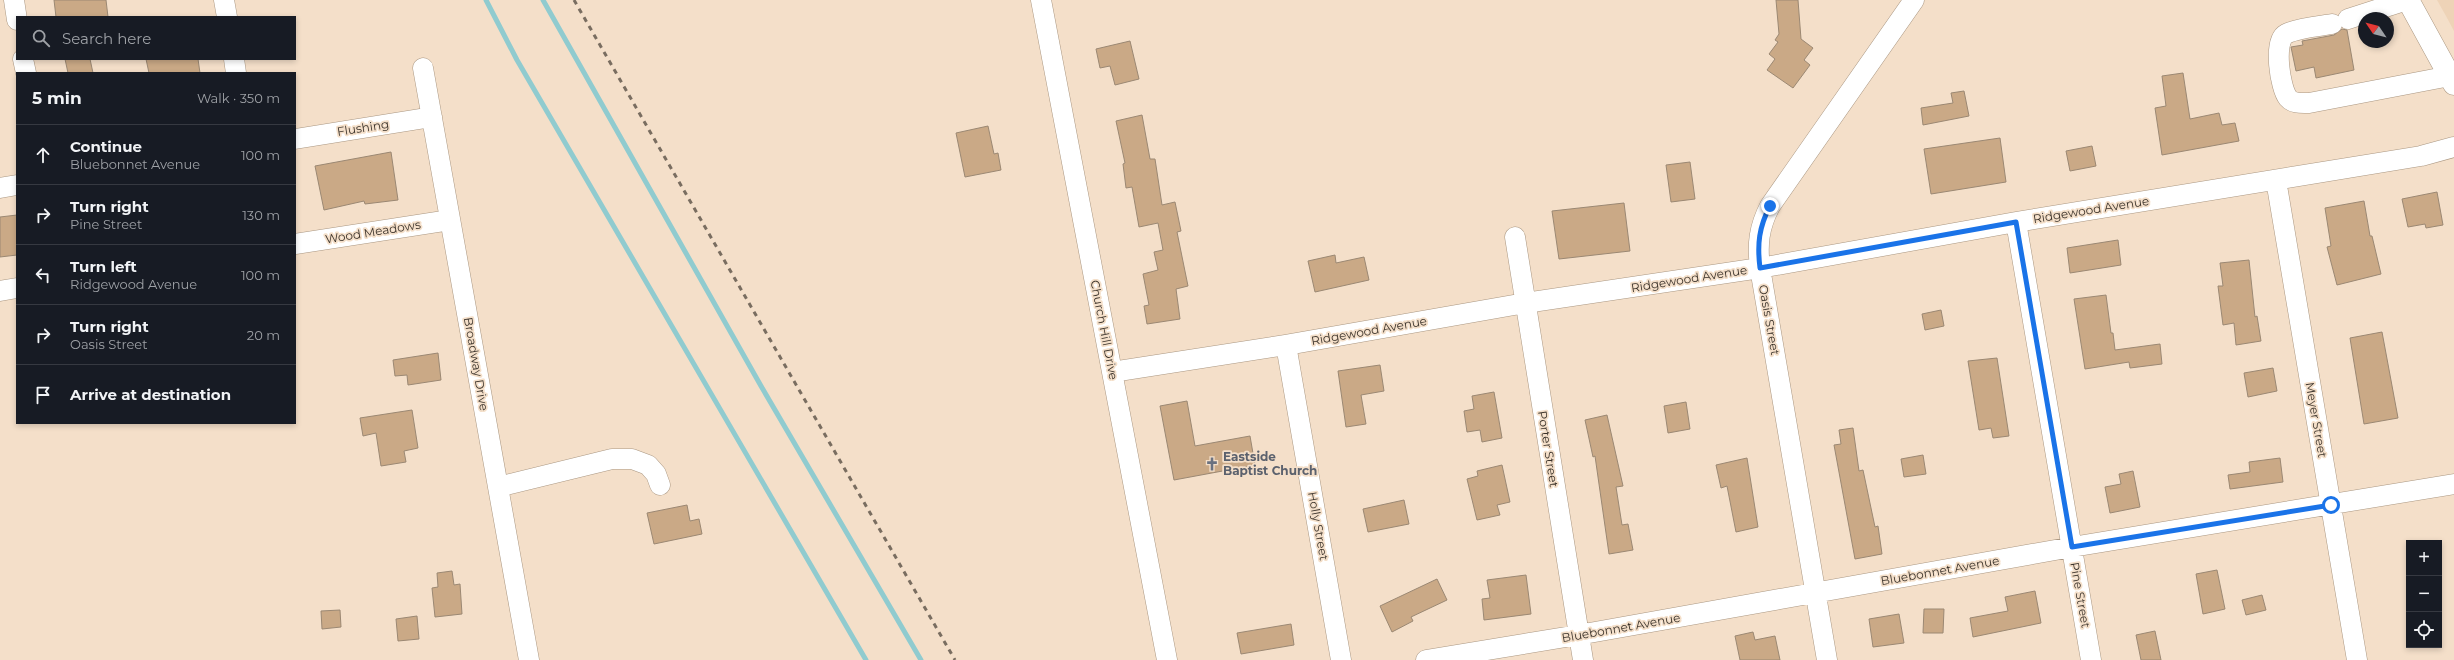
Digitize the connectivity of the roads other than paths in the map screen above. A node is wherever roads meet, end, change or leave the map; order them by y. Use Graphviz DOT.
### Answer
graph roads {
  1 [pos="14,0"];
  2 [pos="224,0"];
  3 [pos="1041,0"];
  4 [pos="1914,0"];
  5 [pos="2408,0"];
  6 [pos="16,16"];
  7 [pos="227,16"];
  8 [pos="23,60"];
  9 [pos="234,60"];
  10 [pos="423,68"];
  11 [pos="26,72"];
  12 [pos="236,72"];
  13 [pos="2452,80"];
  14 [pos="432,117"];
  15 [pos="296,139"];
  16 [pos="2454,147"];
  17 [pos="2276,180"];
  18 [pos="16,185"];
  19 [pos="0,188"];
  20 [pos="450,220"];
  21 [pos="2016,222"];
  22 [pos="1515,237"];
  23 [pos="296,244"];
  24 [pos="1760,268"];
  25 [pos="16,288"];
  26 [pos="0,291"];
  27 [pos="1525,303"];
  28 [pos="1286,345"];
  29 [pos="1112,372"];
  30 [pos="2454,484"];
  31 [pos="660,485"];
  32 [pos="498,487"];
  33 [pos="2331,505"];
  34 [pos="2072,547"];
  35 [pos="1816,594"];
  36 [pos="1578,635"];
  37 [pos="529,660"];
  38 [pos="1167,660"];
  39 [pos="1341,660"];
  40 [pos="1426,660"];
  41 [pos="1583,660"];
  42 [pos="1828,660"];
  43 [pos="2091,660"];
  44 [pos="2357,660"];
  1 -- 6 [label="street"];
  2 -- 7 [label="street"];
  3 -- 29 [label="street, Church Hill Drive"];
  4 -- 24 [label="street, Oasis Street"];
  5 -- 13 [label="main road"];
  5 -- 13 [label="street"];
  8 -- 11 [label="street"];
  9 -- 12 [label="street"];
  10 -- 14 [label="street, Broadway Drive"];
  14 -- 15 [label="street, Flushing"];
  14 -- 20 [label="street, Broadway Drive"];
  16 -- 17 [label="street, Ridgewood Avenue"];
  17 -- 21 [label="street, Ridgewood Avenue"];
  17 -- 33 [label="street, Meyer Street"];
  18 -- 19 [label="street"];
  20 -- 23 [label="street, Wood Meadows"];
  20 -- 32 [label="street, Broadway Drive"];
  21 -- 24 [label="street, Ridgewood Avenue"];
  21 -- 34 [label="street, Pine Street"];
  22 -- 27 [label="street, Porter Street"];
  24 -- 27 [label="street, Ridgewood Avenue"];
  24 -- 35 [label="street, Oasis Street"];
  25 -- 26 [label="street"];
  27 -- 28 [label="street, Ridgewood Avenue"];
  27 -- 36 [label="street, Porter Street"];
  28 -- 29 [label="street, Ridgewood Avenue"];
  28 -- 39 [label="street, Holly Street"];
  29 -- 38 [label="street, Church Hill Drive"];
  30 -- 33 [label="street, Bluebonnet Avenue"];
  31 -- 32 [label="street"];
  32 -- 37 [label="street, Broadway Drive"];
  33 -- 34 [label="street, Bluebonnet Avenue"];
  33 -- 44 [label="street, Meyer Street"];
  34 -- 35 [label="street, Bluebonnet Avenue"];
  34 -- 43 [label="street, Pine Street"];
  35 -- 36 [label="street, Bluebonnet Avenue"];
  35 -- 42 [label="street, Oasis Street"];
  36 -- 40 [label="street, Bluebonnet Avenue"];
  36 -- 41 [label="street, Porter Street"];
}
